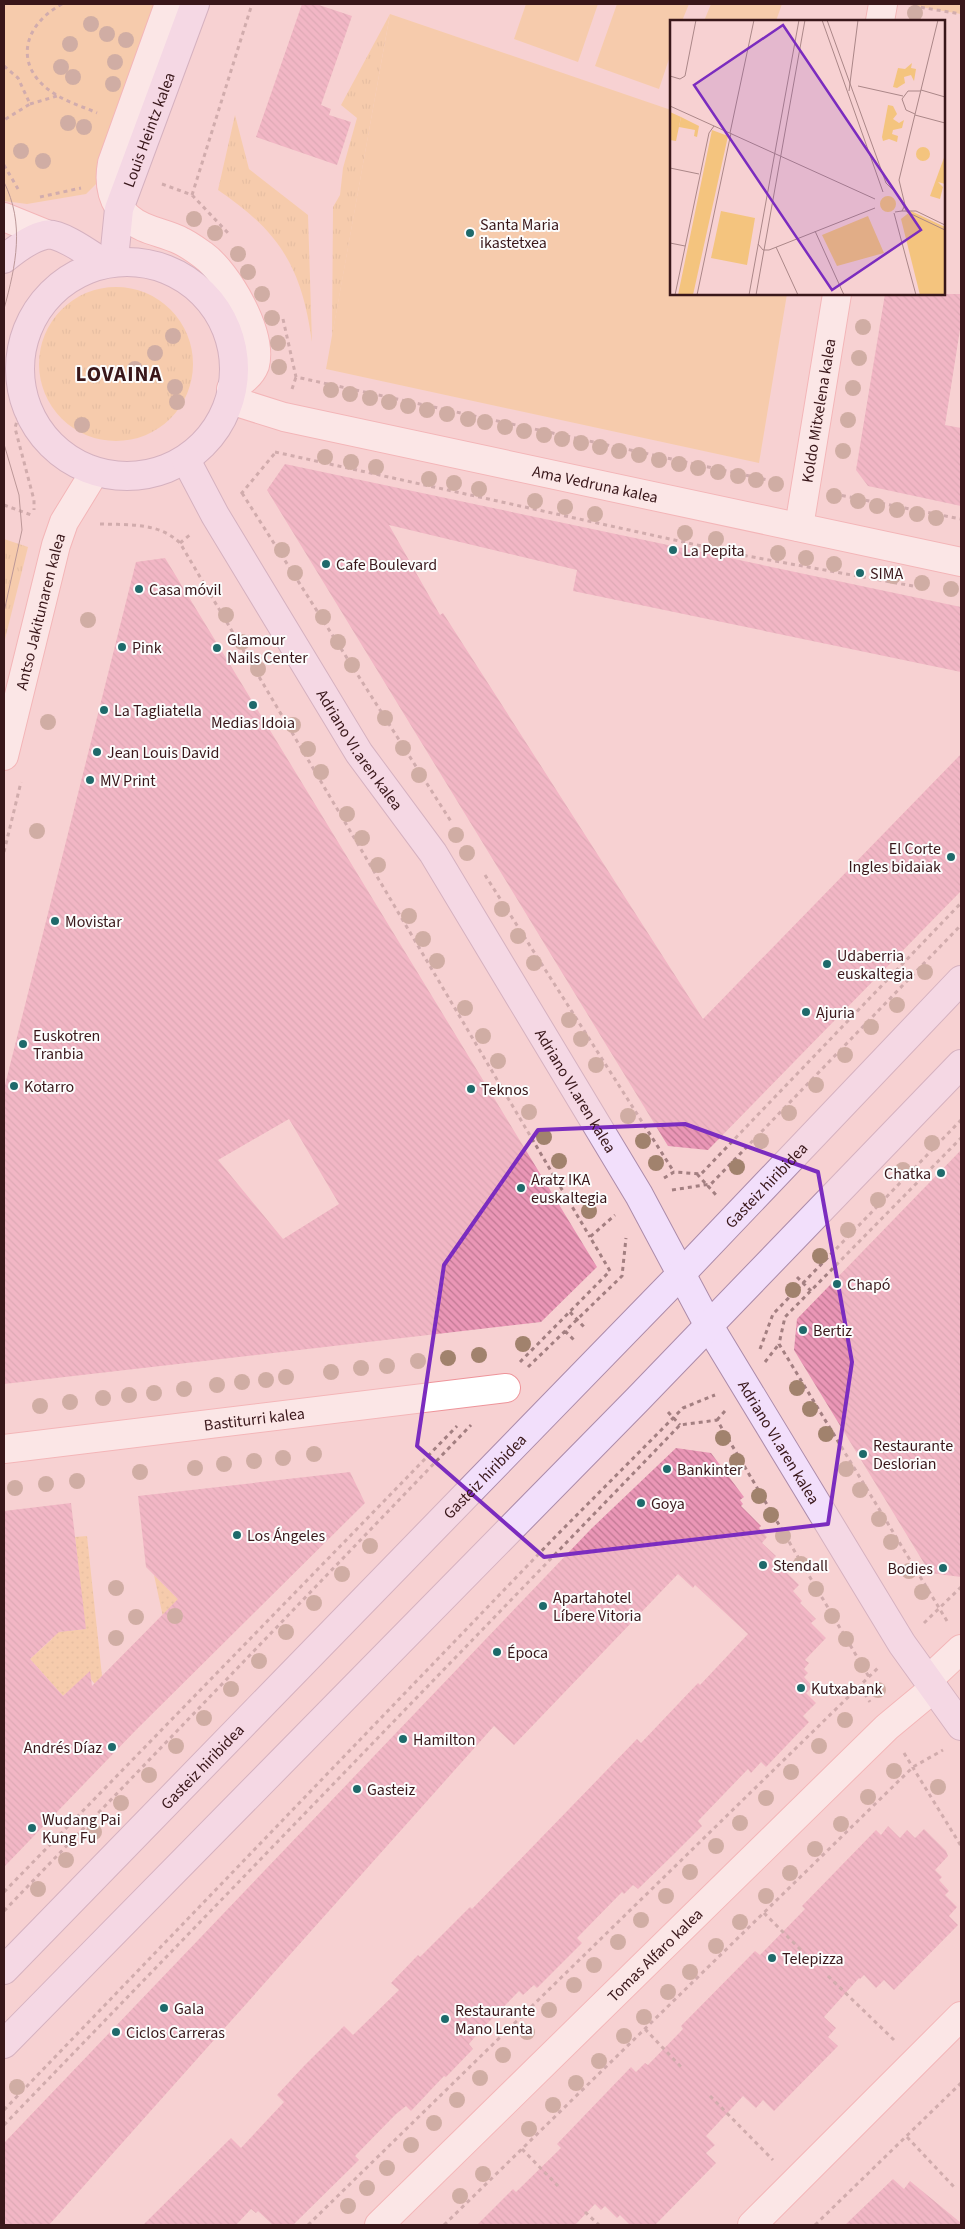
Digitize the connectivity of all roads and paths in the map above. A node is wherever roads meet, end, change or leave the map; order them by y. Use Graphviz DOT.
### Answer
graph roads {
  1 [pos="62,4"];
  2 [pos="169,4"];
  3 [pos="194,4"];
  4 [pos="252,4"];
  5 [pos="896,4"];
  6 [pos="961,14"];
  7 [pos="881,20"];
  8 [pos="4,66"];
  9 [pos="57,96"];
  10 [pos="30,104"];
  11 [pos="102,115"];
  12 [pos="4,120"];
  13 [pos="4,165"];
  14 [pos="85,180"];
  15 [pos="19,191"];
  16 [pos="31,199"];
  17 [pos="120,208"];
  18 [pos="4,217"];
  19 [pos="46,234"];
  20 [pos="230,236"];
  21 [pos="4,259"];
  22 [pos="108,260"];
  23 [pos="837,295"];
  24 [pos="282,317"];
  25 [pos="296,377"];
  26 [pos="25,392"];
  27 [pos="230,394"];
  28 [pos="284,417"];
  29 [pos="275,452"];
  30 [pos="186,460"];
  31 [pos="94,474"];
  32 [pos="806,488"];
  33 [pos="215,515"];
  34 [pos="961,519"];
  35 [pos="34,524"];
  36 [pos="799,527"];
  37 [pos="961,562"];
  38 [pos="922,588"];
  39 [pos="4,756"];
  40 [pos="961,925"];
  41 [pos="961,980"];
  42 [pos="961,1064"];
  43 [pos="961,1120"];
  44 [pos="961,1138"];
  45 [pos="643,1205"];
  46 [pos="590,1237"];
  47 [pos="680,1274"];
  48 [pos="709,1326"];
  49 [pos="738,1373"];
  50 [pos="506,1388"];
  51 [pos="472,1424"];
  52 [pos="4,1449"];
  53 [pos="957,1639"];
  54 [pos="931,1684"];
  55 [pos="954,1737"];
  56 [pos="913,1767"];
  57 [pos="961,1846"];
  58 [pos="4,1911"];
  59 [pos="764,1913"];
  60 [pos="804,1953"];
  61 [pos="4,1970"];
  62 [pos="828,1976"];
  63 [pos="961,2016"];
  64 [pos="644,2029"];
  65 [pos="4,2044"];
  66 [pos="916,2062"];
  67 [pos="682,2068"];
  68 [pos="961,2083"];
  69 [pos="710,2096"];
  70 [pos="4,2110"];
  71 [pos="4,2125"];
  72 [pos="907,2137"];
  73 [pos="522,2149"];
  74 [pos="796,2182"];
  75 [pos="558,2186"];
  76 [pos="955,2188"];
  77 [pos="585,2212"];
  78 [pos="308,2225"];
  79 [pos="379,2225"];
  80 [pos="444,2225"];
  81 [pos="599,2225"];
  82 [pos="752,2225"];
  83 [pos="815,2225"];
  1 -- 9 [label="path"];
  2 -- 17 [label="street"];
  3 -- 17 [label="main road, Louis Heintz kalea"];
  4 -- 20 [label="path"];
  5 -- 6 [label="path"];
  5 -- 7 [label="street"];
  8 -- 10 [label="path"];
  9 -- 10 [label="path"];
  9 -- 11 [label="path"];
  10 -- 12 [label="path"];
  13 -- 15 [label="path"];
  14 -- 16 [label="path"];
  17 -- 22 [label="main road, Louis Heintz kalea"];
  17 -- 27 [label="street"];
  18 -- 19 [label="street"];
  19 -- 21 [label="main road"];
  19 -- 22 [label="main road"];
  22 -- 26 [label="main road"];
  22 -- 27 [label="main road"];
  23 -- 32 [label="street, Koldo Mitxelena kalea"];
  24 -- 25 [label="path"];
  25 -- 28 [label="path"];
  25 -- 32 [label="path"];
  26 -- 31 [label="main road"];
  26 -- 35 [label="path"];
  27 -- 28 [label="street, Ama Vedruna kalea"];
  27 -- 30 [label="main road"];
  28 -- 29 [label="path"];
  28 -- 36 [label="street, Ama Vedruna kalea"];
  29 -- 33 [label="path"];
  29 -- 38 [label="path"];
  30 -- 31 [label="main road"];
  30 -- 33 [label="main road, Adriano VI.aren kalea"];
  31 -- 39 [label="street, Antso Jakitunaren kalea"];
  32 -- 34 [label="path"];
  32 -- 36 [label="street, Koldo Mitxelena kalea"];
  33 -- 45 [label="main road, Adriano VI.aren kalea"];
  33 -- 46 [label="path"];
  36 -- 37 [label="street, Ama Vedruna kalea"];
  40 -- 45 [label="path"];
  41 -- 47 [label="main road, Gasteiz hiribidea"];
  42 -- 48 [label="main road"];
  43 -- 49 [label="path"];
  44 -- 53 [label="path"];
  45 -- 47 [label="main road, Adriano VI.aren kalea"];
  45 -- 50 [label="path"];
  47 -- 48 [label="main road, Adriano VI.aren kalea"];
  47 -- 61 [label="main road, Gasteiz hiribidea"];
  48 -- 49 [label="main road, Adriano VI.aren kalea"];
  48 -- 65 [label="main road"];
  49 -- 54 [label="main road, Adriano VI.aren kalea"];
  49 -- 70 [label="path"];
  50 -- 52 [label="street, Bastiturri kalea"];
  51 -- 58 [label="path"];
  53 -- 54 [label="street, Tomas Alfaro kalea"];
  54 -- 55 [label="main road, Adriano VI.aren kalea"];
  54 -- 79 [label="street, Tomas Alfaro kalea"];
  55 -- 56 [label="path"];
  56 -- 57 [label="path"];
  56 -- 59 [label="path"];
  59 -- 60 [label="path"];
  59 -- 64 [label="path"];
  62 -- 66 [label="path"];
  63 -- 66 [label="street"];
  64 -- 67 [label="path"];
  64 -- 73 [label="path"];
  66 -- 74 [label="street"];
  68 -- 72 [label="path"];
  69 -- 74 [label="path"];
  71 -- 78 [label="path"];
  72 -- 76 [label="path"];
  72 -- 83 [label="path"];
  73 -- 75 [label="path"];
  73 -- 80 [label="path"];
  74 -- 82 [label="street"];
  77 -- 81 [label="path"];
}
